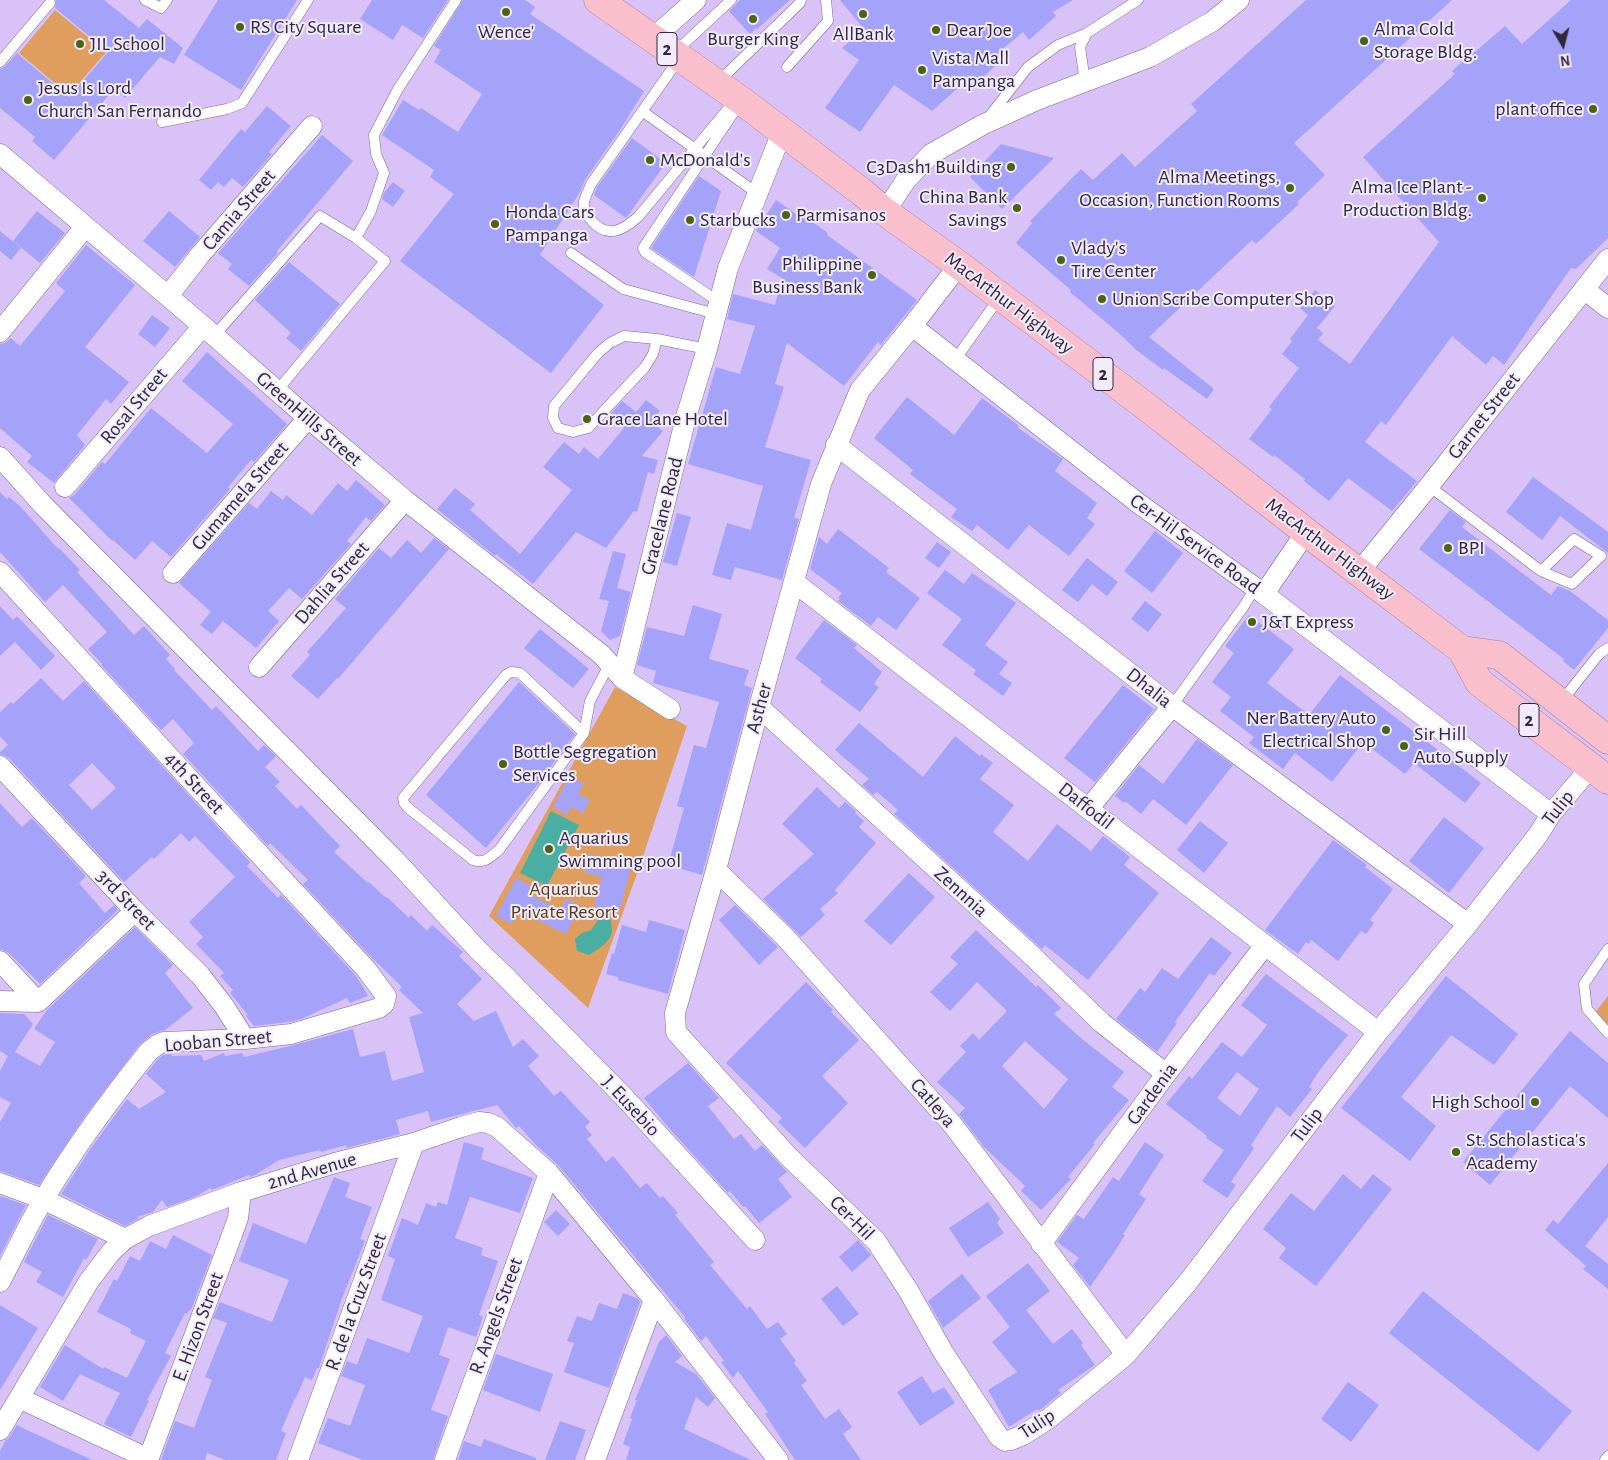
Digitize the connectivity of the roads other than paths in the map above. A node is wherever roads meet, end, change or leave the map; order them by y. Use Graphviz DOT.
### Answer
graph roads {
  1 [pos="145,0"];
  2 [pos="167,0"];
  3 [pos="308,0"];
  4 [pos="456,0"];
  5 [pos="598,0"];
  6 [pos="696,0"];
  7 [pos="731,0"];
  8 [pos="801,0"];
  9 [pos="826,0"];
  10 [pos="1138,0"];
  11 [pos="1239,0"];
  12 [pos="50,3"];
  13 [pos="1087,33"];
  14 [pos="669,50"];
  15 [pos="0,62"];
  16 [pos="787,67"];
  17 [pos="1085,82"];
  18 [pos="732,94"];
  19 [pos="642,112"];
  20 [pos="162,122"];
  21 [pos="982,125"];
  22 [pos="312,126"];
  23 [pos="782,132"];
  24 [pos="695,150"];
  25 [pos="0,154"];
  26 [pos="704,156"];
  27 [pos="758,194"];
  28 [pos="885,212"];
  29 [pos="85,227"];
  30 [pos="356,238"];
  31 [pos="571,253"];
  32 [pos="1608,259"];
  33 [pos="959,265"];
  34 [pos="1584,289"];
  35 [pos="168,296"];
  36 [pos="1000,297"];
  37 [pos="717,308"];
  38 [pos="1608,308"];
  39 [pos="912,326"];
  40 [pos="208,331"];
  41 [pos="0,332"];
  42 [pos="657,339"];
  43 [pos="707,348"];
  44 [pos="955,360"];
  45 [pos="277,391"];
  46 [pos="308,418"];
  47 [pos="836,445"];
  48 [pos="0,457"];
  49 [pos="65,486"];
  50 [pos="1429,486"];
  51 [pos="405,500"];
  52 [pos="1306,532"];
  53 [pos="1541,571"];
  54 [pos="0,572"];
  55 [pos="1359,572"];
  56 [pos="173,573"];
  57 [pos="794,582"];
  58 [pos="1259,591"];
  59 [pos="1608,648"];
  60 [pos="1462,650"];
  61 [pos="259,667"];
  62 [pos="616,671"];
  63 [pos="1561,702"];
  64 [pos="1172,706"];
  65 [pos="759,707"];
  66 [pos="670,709"];
  67 [pos="584,733"];
  68 [pos="1608,740"];
  69 [pos="0,766"];
  70 [pos="1599,773"];
  71 [pos="1089,808"];
  72 [pos="1551,814"];
  73 [pos="716,870"];
  74 [pos="135,910"];
  75 [pos="1468,924"];
  76 [pos="1265,945"];
  77 [pos="1608,949"];
  78 [pos="0,961"];
  79 [pos="386,996"];
  80 [pos="0,1001"];
  81 [pos="38,1002"];
  82 [pos="676,1032"];
  83 [pos="1378,1032"];
  84 [pos="1608,1033"];
  85 [pos="245,1039"];
  86 [pos="1166,1074"];
  87 [pos="414,1144"];
  88 [pos="549,1173"];
  89 [pos="0,1183"];
  90 [pos="241,1192"];
  91 [pos="44,1199"];
  92 [pos="125,1239"];
  93 [pos="755,1240"];
  94 [pos="1041,1244"];
  95 [pos="0,1282"];
  96 [pos="654,1300"];
  97 [pos="1126,1355"];
  98 [pos="19,1398"];
  99 [pos="0,1430"];
  100 [pos="994,1430"];
  101 [pos="1608,1456"];
  102 [pos="148,1460"];
  103 [pos="298,1460"];
  104 [pos="445,1460"];
  105 [pos="596,1460"];
  106 [pos="778,1460"];
  107 [pos="1605,1460"];
  1 -- 2 [label="lane"];
  3 -- 20 [label="lane"];
  4 -- 30 [label="lane"];
  5 -- 14 [label="highway, MacArthur Highway / 2"];
  6 -- 14 [label="street"];
  7 -- 14 [label="lane"];
  8 -- 18 [label="lane"];
  9 -- 16 [label="lane"];
  10 -- 13 [label="lane"];
  11 -- 17 [label="street"];
  12 -- 15 [label="lane"];
  13 -- 17 [label="lane"];
  13 -- 21 [label="lane"];
  14 -- 18 [label="highway, MacArthur Highway / 2"];
  14 -- 19 [label="lane"];
  17 -- 21 [label="street"];
  18 -- 23 [label="highway, MacArthur Highway / 2"];
  18 -- 24 [label="lane"];
  18 -- 26 [label="lane"];
  19 -- 24 [label="lane"];
  19 -- 24 [label="lane"];
  21 -- 28 [label="street"];
  22 -- 35 [label="street, Camia Street"];
  23 -- 27 [label="street, Gracelane Road"];
  23 -- 28 [label="highway, MacArthur Highway / 2"];
  24 -- 26 [label="lane"];
  25 -- 29 [label="street, GreenHills Street"];
  26 -- 27 [label="lane"];
  26 -- 37 [label="lane"];
  27 -- 37 [label="street, Gracelane Road"];
  28 -- 33 [label="highway, MacArthur Highway / 2"];
  29 -- 35 [label="street, GreenHills Street"];
  29 -- 41 [label="street"];
  30 -- 40 [label="lane"];
  30 -- 45 [label="lane"];
  31 -- 37 [label="lane"];
  32 -- 34 [label="street, Garnet Street"];
  33 -- 36 [label="highway, MacArthur Highway / 2"];
  33 -- 39 [label="street, Asther"];
  34 -- 38 [label="street"];
  34 -- 50 [label="street, Garnet Street"];
  35 -- 40 [label="street, GreenHills Street"];
  36 -- 44 [label="lane"];
  36 -- 52 [label="highway, MacArthur Highway / 2"];
  37 -- 43 [label="street, Gracelane Road"];
  39 -- 44 [label="street, Cer-Hil Service Road"];
  39 -- 47 [label="street, Asther"];
  40 -- 45 [label="street, GreenHills Street"];
  40 -- 49 [label="street, Rosal Street"];
  42 -- 42 [label="lane"];
  42 -- 43 [label="lane"];
  43 -- 62 [label="street, Gracelane Road"];
  44 -- 58 [label="street, Cer-Hil Service Road"];
  45 -- 46 [label="street, GreenHills Street"];
  46 -- 51 [label="street, GreenHills Street"];
  46 -- 56 [label="street, Gumamela Street"];
  47 -- 57 [label="street, Asther"];
  47 -- 64 [label="street, Dhalia"];
  48 -- 93 [label="street, J. Eusebio"];
  50 -- 53 [label="lane"];
  50 -- 55 [label="street, Garnet Street"];
  51 -- 61 [label="street, Dahlia Street"];
  51 -- 62 [label="street, GreenHills Street"];
  52 -- 55 [label="highway, MacArthur Highway / 2"];
  52 -- 58 [label="street"];
  53 -- 53 [label="lane"];
  54 -- 79 [label="street, 4th Street"];
  55 -- 60 [label="highway, MacArthur Highway / 2"];
  57 -- 65 [label="street, Asther"];
  57 -- 71 [label="street, Daffodil"];
  58 -- 64 [label="lane"];
  58 -- 72 [label="street, Cer-Hil Service Road"];
  59 -- 63 [label="lane"];
  60 -- 63 [label="highway, MacArthur Highway / 2"];
  60 -- 70 [label="highway, MacArthur Highway / 2"];
  62 -- 66 [label="street"];
  62 -- 67 [label="lane"];
  63 -- 68 [label="highway, MacArthur Highway / 2"];
  64 -- 71 [label="street"];
  64 -- 75 [label="street, Dhalia"];
  65 -- 73 [label="street, Asther"];
  65 -- 86 [label="street, Zennnia"];
  67 -- 67 [label="lane"];
  69 -- 74 [label="street, 3rd Street"];
  70 -- 72 [label="street, Tulip"];
  71 -- 76 [label="street, Daffodil"];
  72 -- 75 [label="street, Tulip"];
  73 -- 82 [label="street, Asther"];
  73 -- 94 [label="street, Catleya"];
  74 -- 81 [label="street"];
  74 -- 85 [label="street, 3rd Street"];
  75 -- 83 [label="street, Tulip"];
  76 -- 83 [label="street, Daffodil"];
  76 -- 86 [label="street, Gardenia"];
  77 -- 84 [label="lane"];
  78 -- 81 [label="street"];
  79 -- 85 [label="street, Looban Street"];
  80 -- 81 [label="street"];
  82 -- 100 [label="street, Cer-Hil"];
  83 -- 97 [label="street, Tulip"];
  85 -- 91 [label="street, Looban Street"];
  86 -- 94 [label="street, Gardenia"];
  87 -- 88 [label="street, 2nd Avenue"];
  87 -- 90 [label="street, 2nd Avenue"];
  87 -- 103 [label="street, R. de la Cruz Street"];
  88 -- 96 [label="street, 2nd Avenue"];
  88 -- 104 [label="street, R. Angels Street"];
  89 -- 91 [label="street"];
  90 -- 92 [label="street, 2nd Avenue"];
  90 -- 102 [label="street, E. Hizon Street"];
  91 -- 92 [label="street"];
  91 -- 95 [label="street, Looban Street"];
  92 -- 98 [label="street, 2nd Avenue"];
  94 -- 97 [label="street, Catleya"];
  96 -- 105 [label="street"];
  96 -- 106 [label="street, 2nd Avenue"];
  97 -- 100 [label="street, Tulip"];
  98 -- 99 [label="street, 2nd Avenue"];
  98 -- 102 [label="street"];
  101 -- 107 [label="lane"];
}
